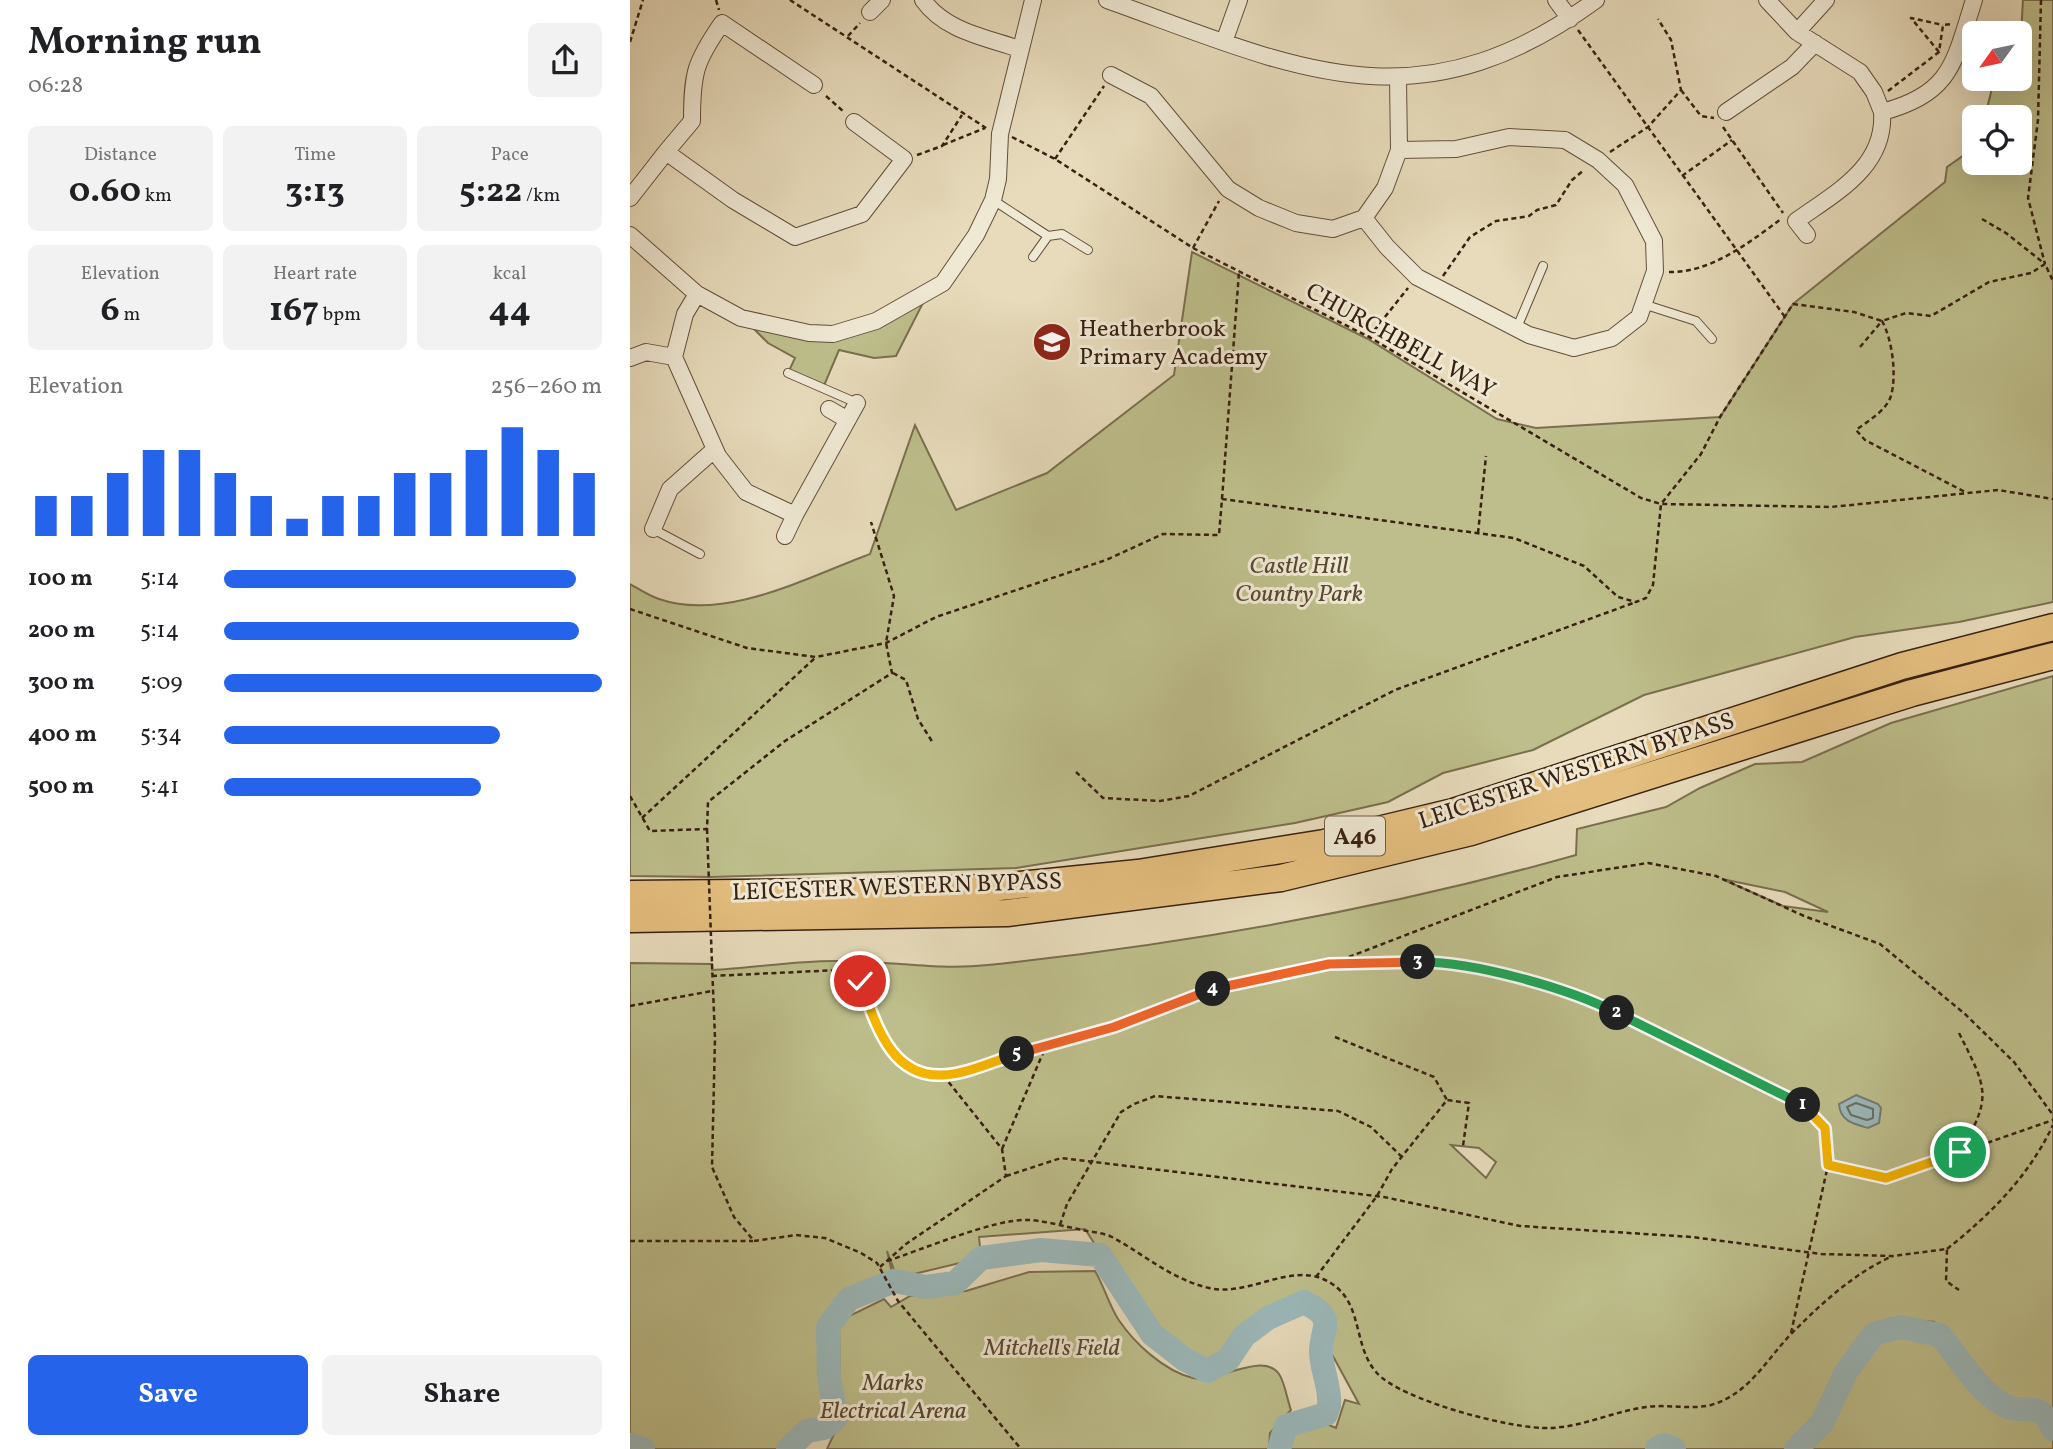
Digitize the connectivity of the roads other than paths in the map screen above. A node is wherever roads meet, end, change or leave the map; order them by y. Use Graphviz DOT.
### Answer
graph roads {
  1 [pos="923,0"];
  2 [pos="1033,0"];
  3 [pos="1107,0"];
  4 [pos="1239,0"];
  5 [pos="1556,0"];
  6 [pos="1596,0"];
  7 [pos="1768,0"];
  8 [pos="1826,0"];
  9 [pos="1974,0"];
  10 [pos="1570,19"];
  11 [pos="1797,32"];
  12 [pos="1224,42"];
  13 [pos="1815,43"];
  14 [pos="1019,48"];
  15 [pos="1111,75"];
  16 [pos="1398,79"];
  17 [pos="814,85"];
  18 [pos="1880,106"];
  19 [pos="1726,112"];
  20 [pos="854,122"];
  21 [pos="1399,150"];
  22 [pos="666,152"];
  23 [pos="630,198"];
  24 [pos="993,200"];
  25 [pos="1364,218"];
  26 [pos="630,234"];
  27 [pos="1807,235"];
  28 [pos="1048,236"];
  29 [pos="1088,250"];
  30 [pos="1033,257"];
  31 [pos="1543,266"];
  32 [pos="697,293"];
  33 [pos="1643,304"];
  34 [pos="1516,330"];
  35 [pos="1712,340"];
  36 [pos="674,357"];
  37 [pos="630,358"];
  38 [pos="788,373"];
  39 [pos="857,403"];
  40 [pos="829,410"];
  41 [pos="846,419"];
  42 [pos="715,449"];
  43 [pos="795,515"];
  44 [pos="653,528"];
  45 [pos="785,536"];
  46 [pos="700,554"];
  47 [pos="2053,627"];
  48 [pos="2053,656"];
  49 [pos="630,894"];
  50 [pos="630,919"];
  1 -- 14 [label="street"];
  2 -- 14 [label="street"];
  3 -- 12 [label="street"];
  4 -- 12 [label="street"];
  5 -- 10 [label="street"];
  6 -- 10 [label="street"];
  7 -- 11 [label="street"];
  8 -- 11 [label="street"];
  9 -- 18 [label="street"];
  10 -- 16 [label="street"];
  11 -- 13 [label="street"];
  12 -- 16 [label="street"];
  13 -- 18 [label="street"];
  13 -- 19 [label="street"];
  14 -- 24 [label="street"];
  15 -- 25 [label="street"];
  16 -- 21 [label="street"];
  17 -- 22 [label="street"];
  18 -- 27 [label="street"];
  20 -- 22 [label="street"];
  21 -- 25 [label="street"];
  21 -- 33 [label="street"];
  22 -- 23 [label="street"];
  24 -- 28 [label="lane"];
  24 -- 32 [label="street"];
  25 -- 34 [label="street"];
  26 -- 32 [label="street"];
  28 -- 29 [label="lane"];
  28 -- 30 [label="lane"];
  31 -- 34 [label="lane"];
  32 -- 36 [label="street"];
  33 -- 34 [label="street"];
  33 -- 35 [label="lane"];
  36 -- 37 [label="street"];
  36 -- 42 [label="street"];
  38 -- 39 [label="lane"];
  39 -- 41 [label="street"];
  40 -- 41 [label="street"];
  41 -- 43 [label="street"];
  42 -- 43 [label="street"];
  42 -- 44 [label="street"];
  43 -- 45 [label="street"];
  44 -- 46 [label="lane"];
  47 -- 49 [label="highway, LEICESTER WESTERN BYPASS / A46"];
  48 -- 50 [label="highway, LEICESTER WESTERN BYPASS / A46"];
}
